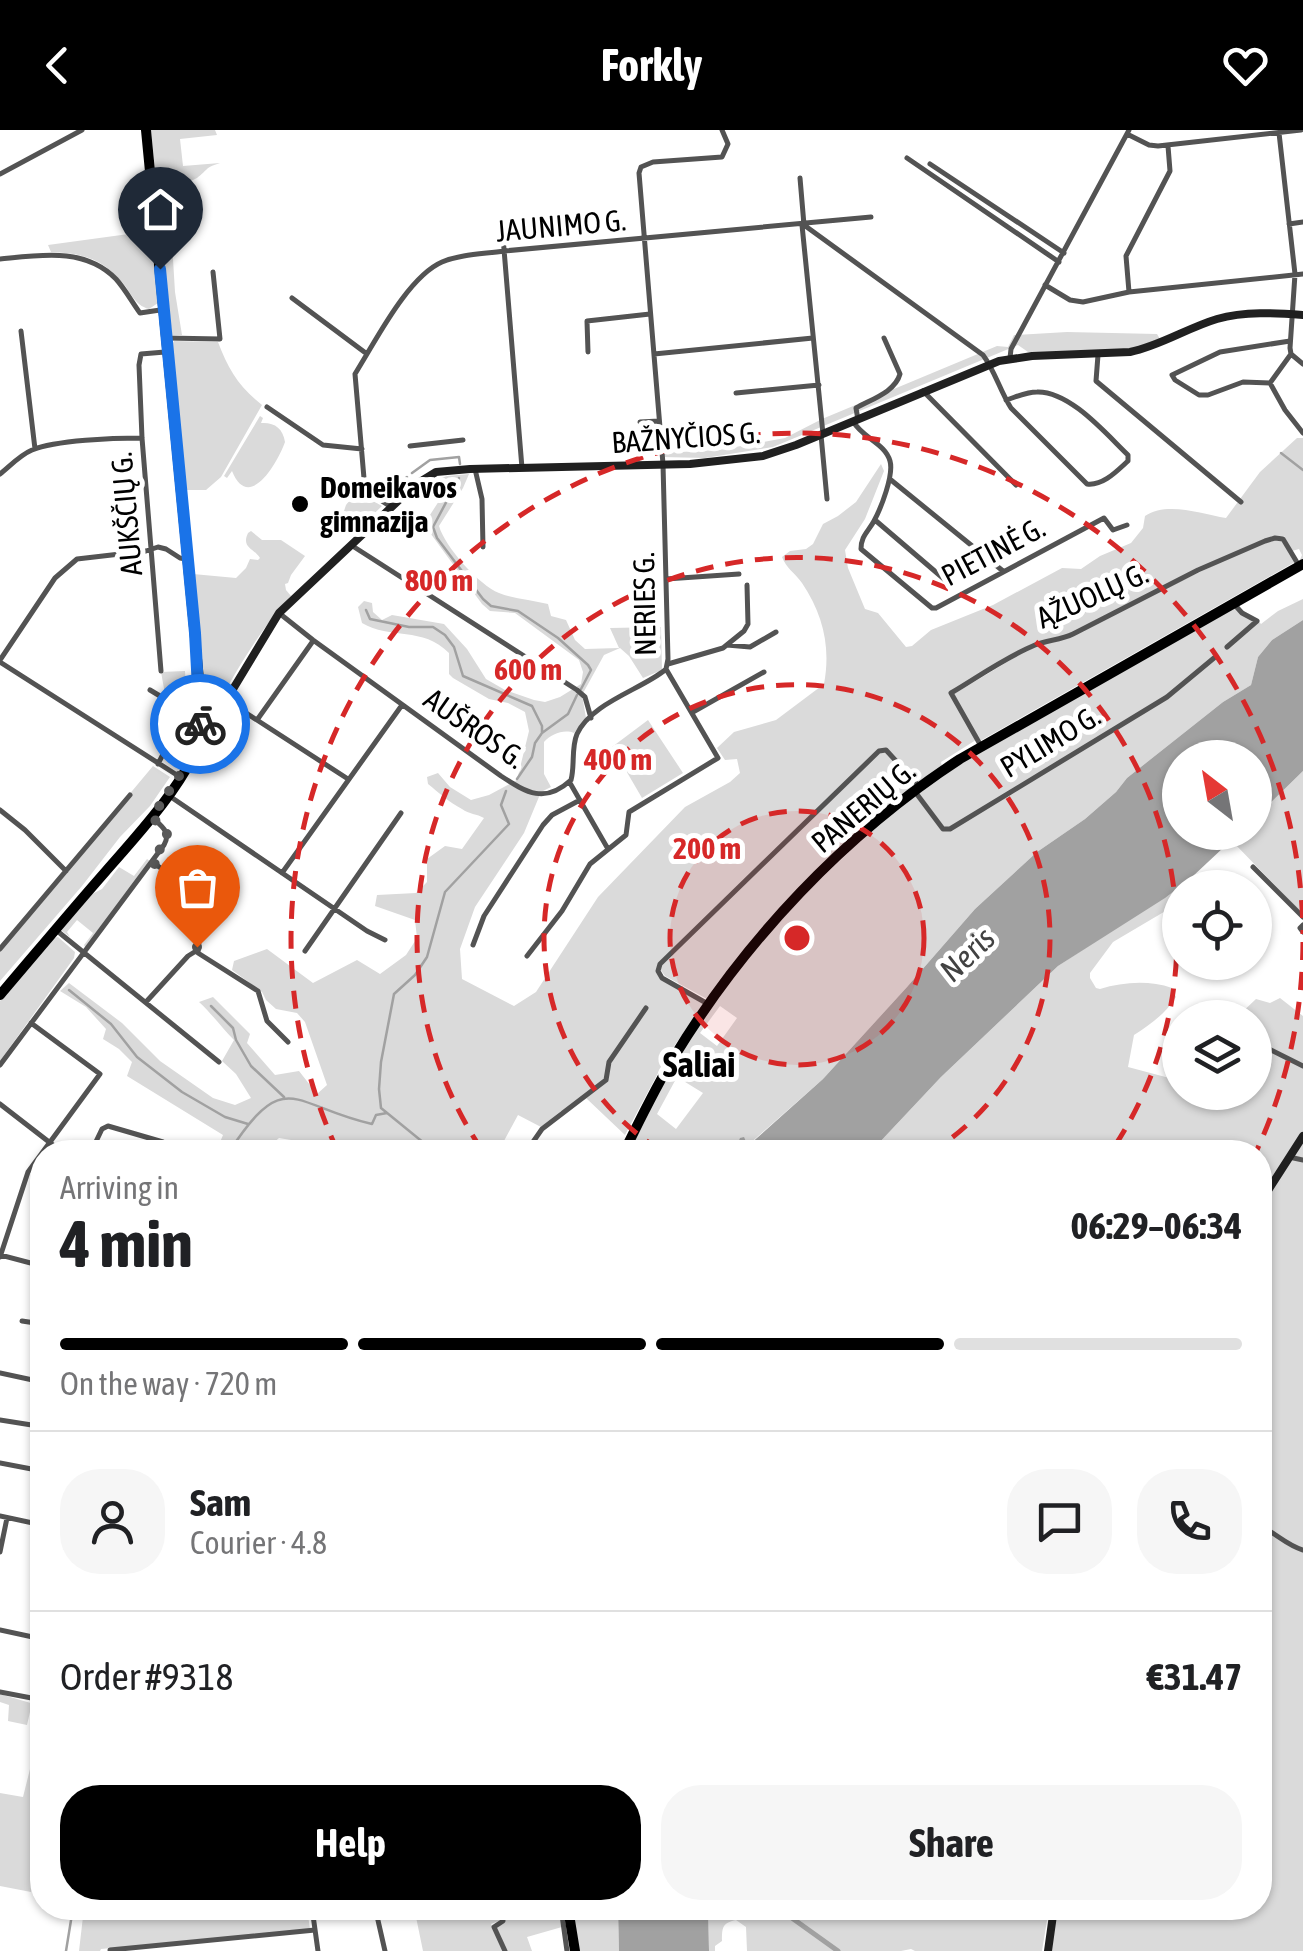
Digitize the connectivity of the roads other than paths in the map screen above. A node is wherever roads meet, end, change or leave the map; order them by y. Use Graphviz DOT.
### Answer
graph roads {
  1 [pos="82,130"];
  2 [pos="146,130"];
  3 [pos="722,130"];
  4 [pos="1302,130"];
  5 [pos="1128,132"];
  6 [pos="1279,132"];
  7 [pos="1168,146"];
  8 [pos="906,158"];
  9 [pos="930,164"];
  10 [pos="0,174"];
  11 [pos="800,178"];
  12 [pos="871,217"];
  13 [pos="1303,222"];
  14 [pos="1289,224"];
  15 [pos="803,225"];
  16 [pos="502,226"];
  17 [pos="644,240"];
  18 [pos="504,252"];
  19 [pos="1064,253"];
  20 [pos="0,259"];
  21 [pos="1059,262"];
  22 [pos="212,272"];
  23 [pos="1299,274"];
  24 [pos="1045,285"];
  25 [pos="1129,292"];
  26 [pos="292,298"];
  27 [pos="164,310"];
  28 [pos="650,314"];
  29 [pos="1298,315"];
  30 [pos="21,331"];
  31 [pos="166,338"];
  32 [pos="813,338"];
  33 [pos="884,338"];
  34 [pos="1290,341"];
  35 [pos="168,352"];
  36 [pos="588,352"];
  37 [pos="366,354"];
  38 [pos="654,354"];
  39 [pos="1291,354"];
  40 [pos="1098,355"];
  41 [pos="1010,358"];
  42 [pos="990,364"];
  43 [pos="1303,364"];
  44 [pos="1270,383"];
  45 [pos="818,385"];
  46 [pos="923,391"];
  47 [pos="736,392"];
  48 [pos="1006,400"];
  49 [pos="267,407"];
  50 [pos="856,420"];
  51 [pos="659,421"];
  52 [pos="640,422"];
  53 [pos="1303,433"];
  54 [pos="822,435"];
  55 [pos="142,438"];
  56 [pos="464,440"];
  57 [pos="410,446"];
  58 [pos="35,449"];
  59 [pos="362,449"];
  60 [pos="662,464"];
  61 [pos="522,468"];
  62 [pos="475,469"];
  63 [pos="0,474"];
  64 [pos="890,480"];
  65 [pos="1016,485"];
  66 [pos="826,499"];
  67 [pos="1240,502"];
  68 [pos="392,507"];
  69 [pos="875,520"];
  70 [pos="1128,525"];
  71 [pos="351,544"];
  72 [pos="483,547"];
  73 [pos="152,550"];
  74 [pos="188,559"];
  75 [pos="1301,565"];
  76 [pos="1003,571"];
  77 [pos="738,574"];
  78 [pos="666,579"];
  79 [pos="747,585"];
  80 [pos="951,585"];
  81 [pos="1234,604"];
  82 [pos="280,613"];
  83 [pos="776,632"];
  84 [pos="314,640"];
  85 [pos="727,645"];
  86 [pos="1226,648"];
  87 [pos="1214,658"];
  88 [pos="0,661"];
  89 [pos="667,666"];
  90 [pos="162,671"];
  91 [pos="764,672"];
  92 [pos="150,690"];
  93 [pos="226,700"];
  94 [pos="402,704"];
  95 [pos="693,712"];
  96 [pos="218,713"];
  97 [pos="201,716"];
  98 [pos="591,718"];
  99 [pos="257,720"];
  100 [pos="982,747"];
  101 [pos="196,750"];
  102 [pos="158,764"];
  103 [pos="180,776"];
  104 [pos="348,779"];
  105 [pos="570,783"];
  106 [pos="918,789"];
  107 [pos="130,795"];
  108 [pos="168,796"];
  109 [pos="580,800"];
  110 [pos="0,810"];
  111 [pos="401,814"];
  112 [pos="152,817"];
  113 [pos="608,849"];
  114 [pos="152,862"];
  115 [pos="1253,867"];
  116 [pos="66,871"];
  117 [pos="282,873"];
  118 [pos="334,908"];
  119 [pos="1303,918"];
  120 [pos="56,930"];
  121 [pos="386,940"];
  122 [pos="472,946"];
  123 [pos="0,949"];
  124 [pos="197,951"];
  125 [pos="305,951"];
  126 [pos="83,952"];
  127 [pos="527,956"];
  128 [pos="0,995"];
  129 [pos="146,1002"];
  130 [pos="708,1004"];
  131 [pos="646,1008"];
  132 [pos="32,1023"];
  133 [pos="288,1042"];
  134 [pos="1272,1050"];
  135 [pos="219,1062"];
  136 [pos="0,1065"];
  137 [pos="1303,1066"];
  138 [pos="0,1104"];
  139 [pos="1303,1136"];
  140 [pos="45,1140"];
  141 [pos="51,1140"];
  142 [pos="97,1140"];
  143 [pos="157,1140"];
  144 [pos="534,1140"];
  145 [pos="630,1140"];
  146 [pos="1290,1158"];
  147 [pos="1303,1160"];
  148 [pos="30,1171"];
  149 [pos="1272,1185"];
  150 [pos="0,1256"];
  151 [pos="30,1263"];
  152 [pos="22,1321"];
  153 [pos="30,1322"];
  154 [pos="0,1373"];
  155 [pos="30,1379"];
  156 [pos="0,1420"];
  157 [pos="30,1425"];
  158 [pos="0,1463"];
  159 [pos="30,1469"];
  160 [pos="4,1517"];
  161 [pos="30,1522"];
  162 [pos="1272,1531"];
  163 [pos="1303,1550"];
  164 [pos="0,1552"];
  165 [pos="0,1630"];
  166 [pos="30,1636"];
  167 [pos="0,1692"];
  168 [pos="30,1698"];
  169 [pos="314,1920"];
  170 [pos="378,1920"];
  171 [pos="503,1920"];
  172 [pos="565,1920"];
  173 [pos="567,1920"];
  174 [pos="1052,1920"];
  175 [pos="315,1930"];
  176 [pos="110,1950"];
  177 [pos="318,1951"];
  178 [pos="385,1951"];
  179 [pos="505,1951"];
  180 [pos="567,1951"];
  181 [pos="575,1951"];
  182 [pos="1048,1951"];
  1 -- 10 [label="street"];
  2 -- 27 [label="main road"];
  3 -- 17 [label="street, NERIES G."];
  4 -- 6 [label="street"];
  5 -- 7 [label="street"];
  5 -- 19 [label="street"];
  6 -- 7 [label="street"];
  6 -- 14 [label="street"];
  7 -- 25 [label="street"];
  8 -- 21 [label="street"];
  9 -- 19 [label="street"];
  11 -- 15 [label="street"];
  12 -- 15 [label="street, JAUNIMO G."];
  13 -- 14 [label="street"];
  14 -- 23 [label="street"];
  15 -- 17 [label="street, JAUNIMO G."];
  15 -- 32 [label="street"];
  15 -- 42 [label="street"];
  16 -- 18 [label="street"];
  17 -- 18 [label="street, JAUNIMO G."];
  17 -- 28 [label="street, NERIES G."];
  18 -- 37 [label="street, JAUNIMO G."];
  18 -- 61 [label="street"];
  19 -- 21 [label="street"];
  20 -- 27 [label="street"];
  21 -- 24 [label="street"];
  22 -- 31 [label="street"];
  23 -- 25 [label="street"];
  23 -- 29 [label="street"];
  24 -- 25 [label="street"];
  24 -- 41 [label="street"];
  26 -- 37 [label="street"];
  27 -- 31 [label="main road"];
  28 -- 36 [label="street"];
  28 -- 38 [label="street, NERIES G."];
  29 -- 34 [label="street"];
  29 -- 40 [label="main road, BAŽNYČIOS G."];
  30 -- 58 [label="street"];
  31 -- 35 [label="main road"];
  32 -- 38 [label="street"];
  32 -- 45 [label="street"];
  33 -- 50 [label="street"];
  34 -- 39 [label="street"];
  34 -- 44 [label="street"];
  35 -- 55 [label="street, AUKŠČIŲ G."];
  35 -- 74 [label="main road"];
  37 -- 59 [label="street"];
  38 -- 51 [label="street, NERIES G."];
  39 -- 43 [label="street"];
  39 -- 44 [label="street"];
  40 -- 41 [label="main road, BAŽNYČIOS G."];
  40 -- 67 [label="street"];
  41 -- 42 [label="main road, BAŽNYČIOS G."];
  42 -- 46 [label="main road, BAŽNYČIOS G."];
  42 -- 48 [label="street"];
  44 -- 53 [label="street"];
  45 -- 47 [label="street"];
  45 -- 54 [label="street"];
  46 -- 50 [label="main road, BAŽNYČIOS G."];
  46 -- 65 [label="street"];
  48 -- 48 [label="street"];
  49 -- 59 [label="street"];
  50 -- 54 [label="main road, BAŽNYČIOS G."];
  50 -- 64 [label="street"];
  51 -- 52 [label="street"];
  51 -- 60 [label="street, NERIES G."];
  54 -- 60 [label="main road, BAŽNYČIOS G."];
  54 -- 66 [label="street"];
  55 -- 58 [label="street"];
  55 -- 73 [label="street, AUKŠČIŲ G."];
  56 -- 57 [label="street"];
  58 -- 63 [label="street"];
  59 -- 68 [label="street"];
  60 -- 61 [label="main road, BAŽNYČIOS G."];
  60 -- 78 [label="street, NERIES G."];
  61 -- 62 [label="main road, BAŽNYČIOS G."];
  62 -- 68 [label="main road, BAŽNYČIOS G."];
  62 -- 72 [label="street"];
  64 -- 69 [label="street, PIETINĖ G."];
  64 -- 76 [label="street"];
  68 -- 71 [label="main road, BAŽNYČIOS G."];
  69 -- 76 [label="street, PIETINĖ G."];
  69 -- 80 [label="street"];
  70 -- 76 [label="street, PIETINĖ G."];
  71 -- 82 [label="main road, BAŽNYČIOS G."];
  71 -- 98 [label="street"];
  73 -- 74 [label="street"];
  73 -- 88 [label="street"];
  73 -- 90 [label="street, AUKŠČIŲ G."];
  74 -- 97 [label="main road"];
  75 -- 81 [label="main road, PANERIŲ G."];
  75 -- 100 [label="street, ĄŽUOLŲ G."];
  77 -- 78 [label="street"];
  78 -- 89 [label="street, NERIES G."];
  79 -- 85 [label="street"];
  81 -- 86 [label="street"];
  81 -- 100 [label="main road, PANERIŲ G."];
  82 -- 84 [label="street, AUŠROS G."];
  82 -- 93 [label="main road, BAŽNYČIOS G."];
  83 -- 85 [label="street"];
  84 -- 94 [label="street, AUŠROS G."];
  84 -- 99 [label="street"];
  85 -- 89 [label="street"];
  87 -- 106 [label="street, PYLIMO G."];
  88 -- 102 [label="street"];
  89 -- 95 [label="street, NERIES G."];
  89 -- 98 [label="street"];
  91 -- 95 [label="street"];
  92 -- 102 [label="street"];
  93 -- 96 [label="main road, BAŽNYČIOS G."];
  93 -- 99 [label="street"];
  94 -- 104 [label="street"];
  94 -- 105 [label="street, AUŠROS G."];
  95 -- 113 [label="street, NERIES G."];
  96 -- 97 [label="main road"];
  96 -- 101 [label="main road, BAŽNYČIOS G."];
  97 -- 101 [label="main road"];
  98 -- 105 [label="street, AUŠROS G."];
  99 -- 104 [label="street"];
  100 -- 106 [label="main road, PANERIŲ G."];
  101 -- 103 [label="main road"];
  102 -- 103 [label="street"];
  103 -- 108 [label="main road"];
  104 -- 117 [label="street"];
  105 -- 109 [label="street"];
  106 -- 130 [label="main road, PANERIŲ G."];
  106 -- 130 [label="street"];
  107 -- 116 [label="street"];
  108 -- 112 [label="main road"];
  108 -- 117 [label="street"];
  109 -- 113 [label="street"];
  109 -- 122 [label="street"];
  110 -- 116 [label="street"];
  111 -- 118 [label="street"];
  112 -- 114 [label="street"];
  112 -- 120 [label="main road"];
  113 -- 127 [label="street, NERIES G."];
  114 -- 124 [label="street"];
  114 -- 126 [label="street"];
  115 -- 119 [label="street"];
  116 -- 123 [label="street"];
  117 -- 118 [label="street"];
  118 -- 121 [label="street"];
  118 -- 125 [label="street"];
  120 -- 126 [label="street"];
  120 -- 128 [label="main road"];
  124 -- 129 [label="street"];
  124 -- 133 [label="street"];
  126 -- 129 [label="street"];
  126 -- 132 [label="street"];
  129 -- 135 [label="street"];
  130 -- 145 [label="main road, PANERIŲ G."];
  131 -- 144 [label="street"];
  132 -- 136 [label="street"];
  132 -- 141 [label="street"];
  134 -- 137 [label="street"];
  138 -- 140 [label="street"];
  139 -- 146 [label="main road"];
  142 -- 143 [label="street"];
  146 -- 147 [label="street"];
  146 -- 149 [label="main road"];
  148 -- 150 [label="street"];
  150 -- 151 [label="street"];
  152 -- 153 [label="street"];
  154 -- 155 [label="street"];
  156 -- 157 [label="street"];
  158 -- 159 [label="street"];
  160 -- 161 [label="street"];
  160 -- 164 [label="street"];
  162 -- 163 [label="street"];
  165 -- 166 [label="street"];
  167 -- 168 [label="street"];
  169 -- 175 [label="street"];
  170 -- 178 [label="street"];
  171 -- 179 [label="street"];
  172 -- 180 [label="street"];
  173 -- 181 [label="main road"];
  174 -- 182 [label="main road"];
  175 -- 176 [label="street"];
  175 -- 177 [label="street"];
}
